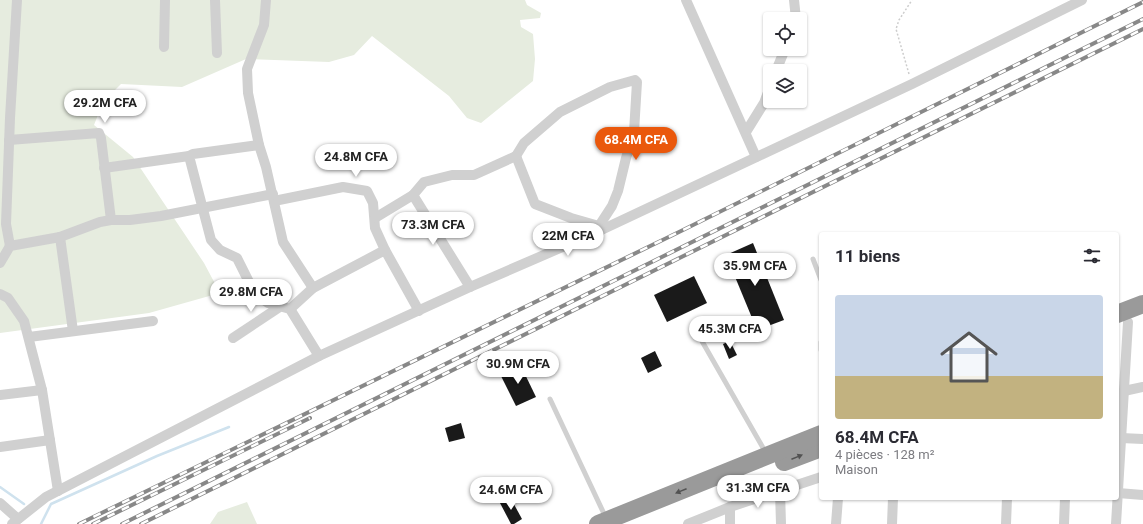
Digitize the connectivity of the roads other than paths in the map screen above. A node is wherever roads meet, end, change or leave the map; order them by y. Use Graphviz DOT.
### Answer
graph roads {
  1 [pos="17,0"];
  2 [pos="165,0"];
  3 [pos="215,0"];
  4 [pos="266,0"];
  5 [pos="686,0"];
  6 [pos="794,0"];
  7 [pos="1082,0"];
  8 [pos="795,12"];
  9 [pos="164,47"];
  10 [pos="218,53"];
  11 [pos="763,105"];
  12 [pos="746,132"];
  13 [pos="9,140"];
  14 [pos="259,145"];
  15 [pos="189,156"];
  16 [pos="516,156"];
  17 [pos="756,157"];
  18 [pos="104,168"];
  19 [pos="413,194"];
  20 [pos="274,197"];
  21 [pos="202,207"];
  22 [pos="375,218"];
  23 [pos="111,220"];
  24 [pos="598,229"];
  25 [pos="60,237"];
  26 [pos="10,246"];
  27 [pos="384,250"];
  28 [pos="813,259"];
  29 [pos="0,263"];
  30 [pos="819,275"];
  31 [pos="470,287"];
  32 [pos="313,288"];
  33 [pos="0,294"];
  34 [pos="1143,304"];
  35 [pos="286,307"];
  36 [pos="419,311"];
  37 [pos="1126,320"];
  38 [pos="154,321"];
  39 [pos="695,329"];
  40 [pos="73,331"];
  41 [pos="29,337"];
  42 [pos="233,338"];
  43 [pos="1127,343"];
  44 [pos="1119,347"];
  45 [pos="319,356"];
  46 [pos="1143,387"];
  47 [pos="42,390"];
  48 [pos="1124,391"];
  49 [pos="0,395"];
  50 [pos="550,399"];
  51 [pos="819,435"];
  52 [pos="1121,438"];
  53 [pos="1143,439"];
  54 [pos="50,440"];
  55 [pos="0,447"];
  56 [pos="819,449"];
  57 [pos="768,456"];
  58 [pos="1119,475"];
  59 [pos="819,478"];
  60 [pos="58,491"];
  61 [pos="780,491"];
  62 [pos="1119,493"];
  63 [pos="1143,495"];
  64 [pos="838,500"];
  65 [pos="893,500"];
  66 [pos="1007,500"];
  67 [pos="1065,500"];
  68 [pos="1118,500"];
  69 [pos="0,503"];
  70 [pos="730,507"];
  71 [pos="15,522"];
  72 [pos="603,522"];
  73 [pos="631,524"];
  74 [pos="688,524"];
  75 [pos="730,524"];
  76 [pos="781,524"];
  77 [pos="836,524"];
  78 [pos="892,524"];
  79 [pos="1006,524"];
  80 [pos="1064,524"];
  81 [pos="1116,524"];
  1 -- 13 [label="street"];
  2 -- 9 [label="street"];
  3 -- 10 [label="street"];
  4 -- 14 [label="street"];
  5 -- 12 [label="street"];
  6 -- 8 [label="street"];
  7 -- 17 [label="street"];
  11 -- 12 [label="street"];
  12 -- 17 [label="street"];
  13 -- 18 [label="street"];
  13 -- 26 [label="street"];
  14 -- 15 [label="street"];
  14 -- 20 [label="street"];
  15 -- 18 [label="street"];
  15 -- 21 [label="street"];
  16 -- 19 [label="street"];
  16 -- 24 [label="street"];
  16 -- 24 [label="street"];
  17 -- 24 [label="street"];
  18 -- 23 [label="street"];
  19 -- 22 [label="street"];
  19 -- 31 [label="street"];
  20 -- 21 [label="street"];
  20 -- 22 [label="street"];
  20 -- 32 [label="street"];
  21 -- 23 [label="street"];
  21 -- 35 [label="street"];
  22 -- 27 [label="street"];
  23 -- 25 [label="street"];
  24 -- 31 [label="street"];
  25 -- 26 [label="street"];
  25 -- 40 [label="street"];
  26 -- 29 [label="street"];
  27 -- 32 [label="street"];
  27 -- 36 [label="street"];
  28 -- 30 [label="lane"];
  31 -- 36 [label="street"];
  32 -- 35 [label="street"];
  33 -- 41 [label="street"];
  34 -- 37 [label="highway"];
  35 -- 42 [label="street"];
  35 -- 45 [label="street"];
  36 -- 45 [label="street"];
  37 -- 43 [label="street"];
  38 -- 40 [label="street"];
  39 -- 57 [label="lane"];
  40 -- 41 [label="street"];
  41 -- 47 [label="street"];
  43 -- 44 [label="street"];
  43 -- 48 [label="street"];
  45 -- 60 [label="street"];
  46 -- 48 [label="street"];
  47 -- 49 [label="street"];
  47 -- 54 [label="street"];
  48 -- 52 [label="street"];
  50 -- 72 [label="lane"];
  51 -- 57 [label="highway"];
  52 -- 53 [label="street"];
  52 -- 58 [label="street"];
  54 -- 55 [label="street"];
  54 -- 60 [label="street"];
  73 -- 56 [label="highway, one-way"];
  57 -- 72 [label="highway, one-way"];
  59 -- 61 [label="street"];
  60 -- 71 [label="street"];
  61 -- 70 [label="street"];
  61 -- 76 [label="street"];
  62 -- 63 [label="street"];
  64 -- 77 [label="street"];
  65 -- 78 [label="street"];
  66 -- 79 [label="street"];
  67 -- 80 [label="street"];
  68 -- 81 [label="street"];
  69 -- 71 [label="street"];
  70 -- 74 [label="street"];
  70 -- 75 [label="street"];
}
